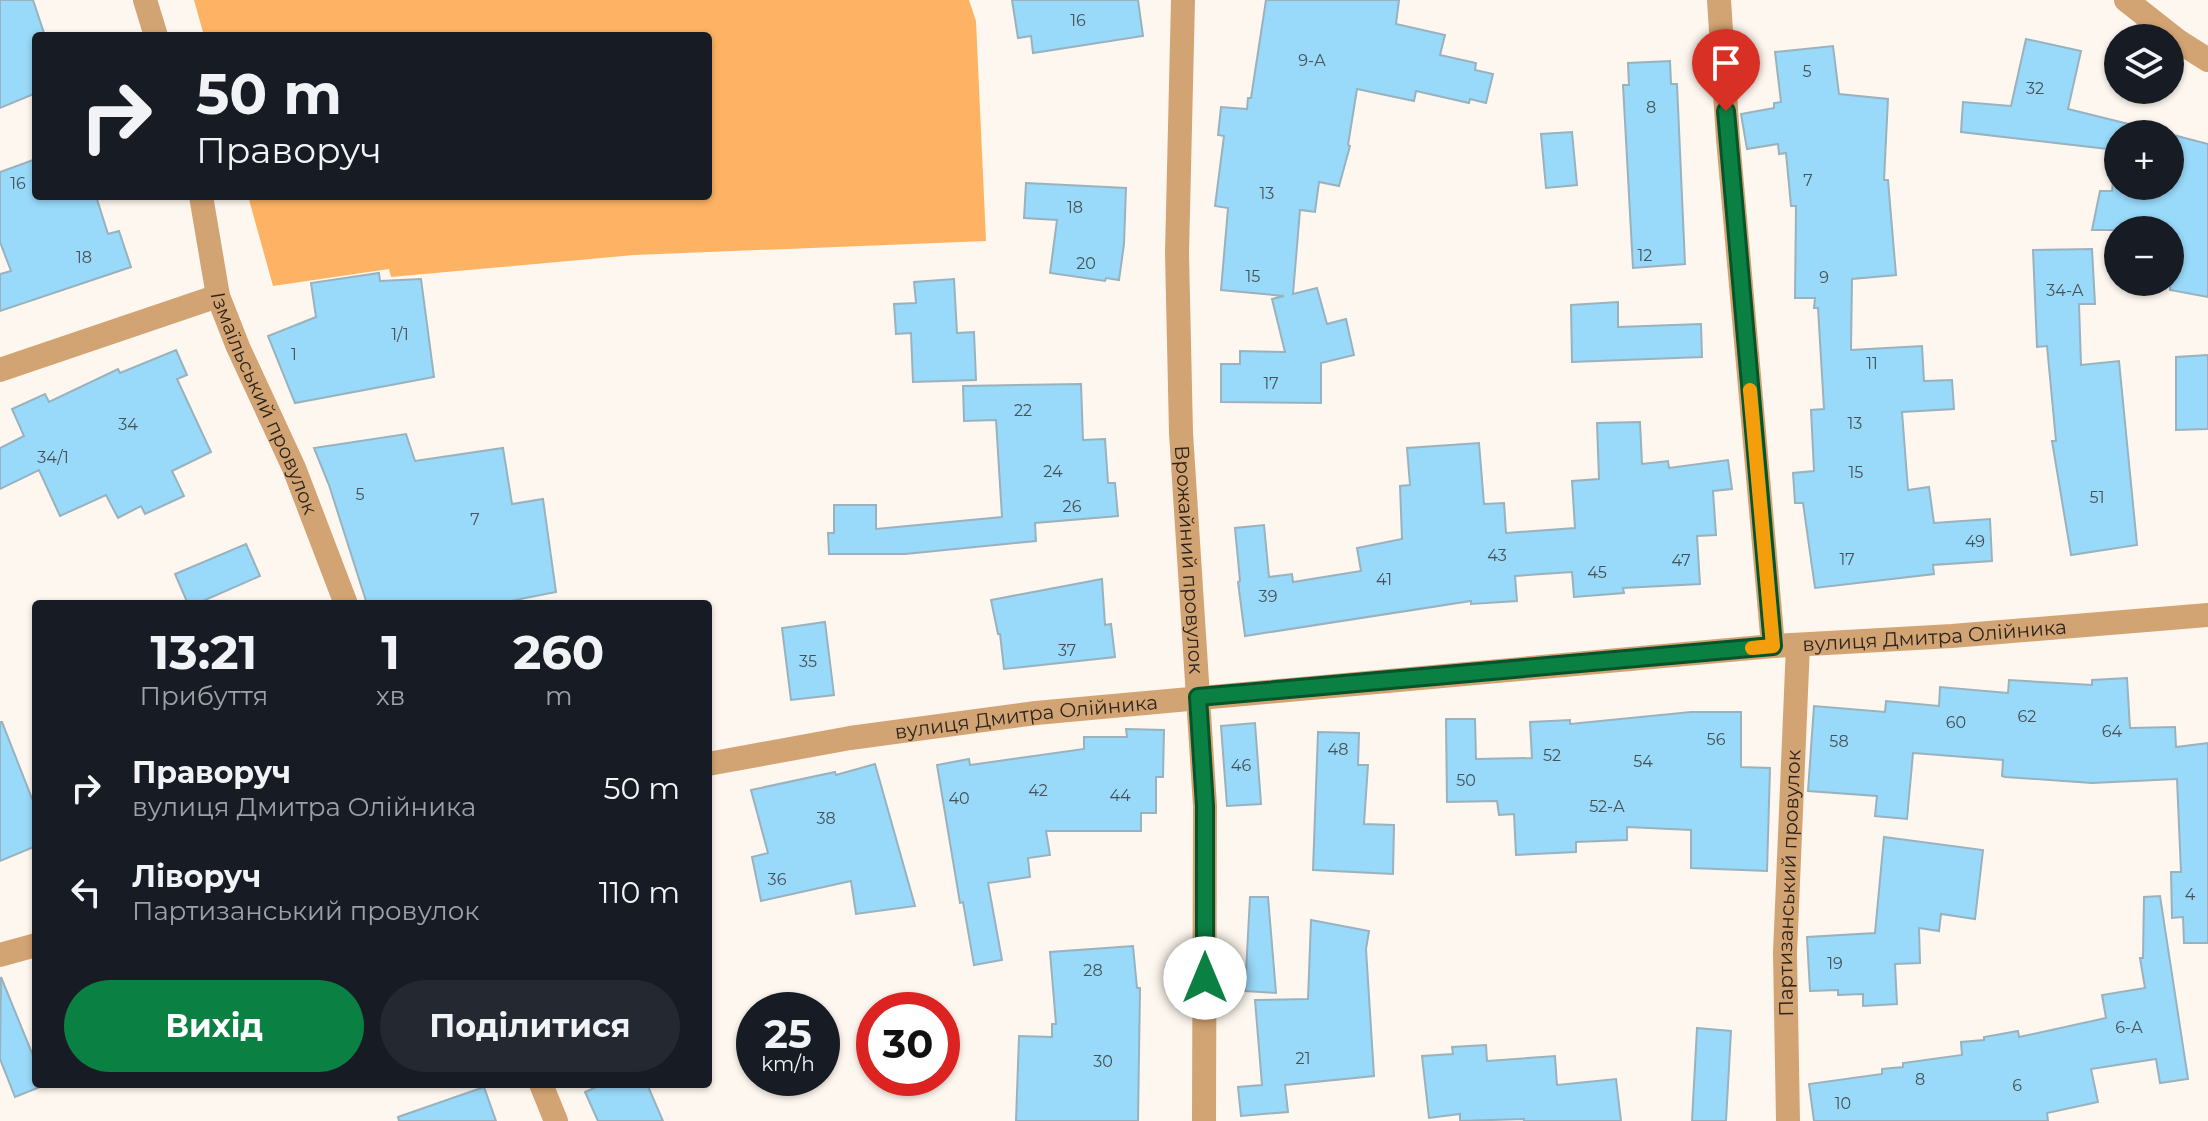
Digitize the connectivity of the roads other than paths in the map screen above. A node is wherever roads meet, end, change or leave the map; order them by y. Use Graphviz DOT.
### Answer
graph roads {
  1 [pos="145,0"];
  2 [pos="1183,0"];
  3 [pos="1719,0"];
  4 [pos="2126,0"];
  5 [pos="155,32"];
  6 [pos="2208,60"];
  7 [pos="202,200"];
  8 [pos="218,296"];
  9 [pos="0,370"];
  10 [pos="344,600"];
  11 [pos="2208,615"];
  12 [pos="1786,646"];
  13 [pos="1198,697"];
  14 [pos="712,763"];
  15 [pos="32,946"];
  16 [pos="0,955"];
  17 [pos="543,1088"];
  18 [pos="556,1121"];
  19 [pos="1204,1121"];
  20 [pos="1788,1121"];
  1 -- 5 [label="street"];
  2 -- 13 [label="street, Врожайний провулок"];
  3 -- 12 [label="street, Партизанський провулок"];
  4 -- 6 [label="street"];
  7 -- 8 [label="street, Ізмаїльський провулок"];
  8 -- 9 [label="street"];
  8 -- 10 [label="street, Ізмаїльський провулок"];
  11 -- 12 [label="street, вулиця Дмитра Олійника"];
  12 -- 13 [label="street, вулиця Дмитра Олійника"];
  12 -- 20 [label="street, Партизанський провулок"];
  13 -- 14 [label="street, вулиця Дмитра Олійника"];
  13 -- 19 [label="street, Врожайний провулок"];
  15 -- 16 [label="street"];
  17 -- 18 [label="street"];
}
